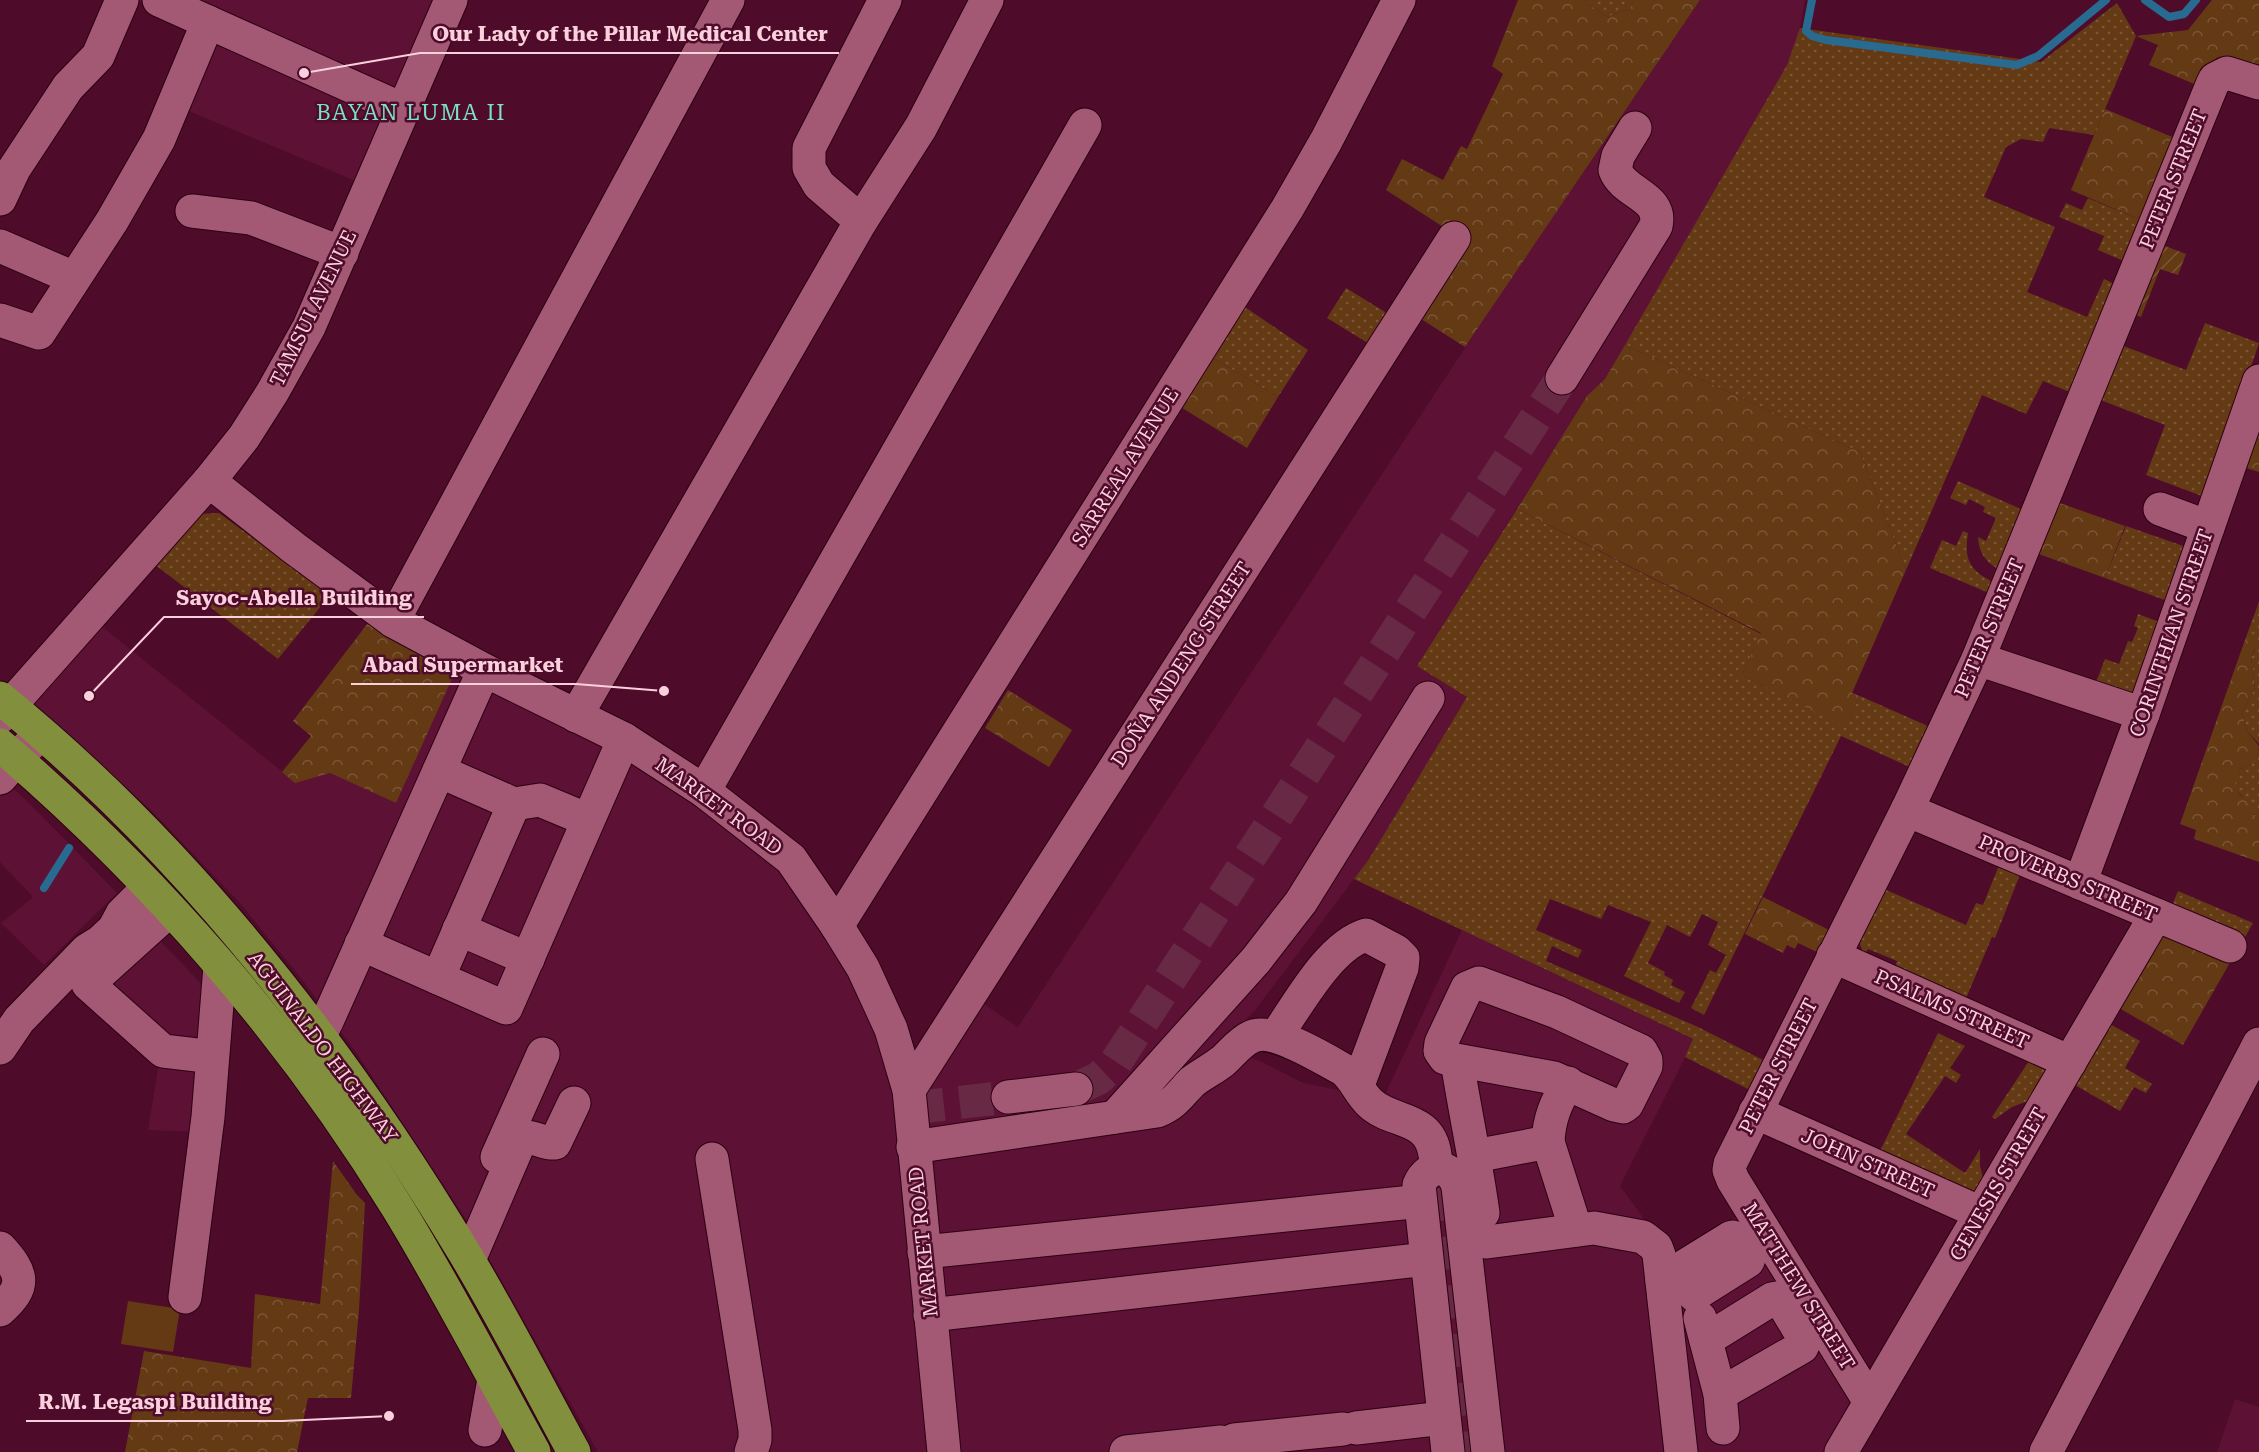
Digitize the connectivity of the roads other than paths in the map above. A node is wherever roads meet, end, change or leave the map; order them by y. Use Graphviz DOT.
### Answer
graph roads {
  1 [pos="122,0"];
  2 [pos="159,0"];
  3 [pos="451,0"];
  4 [pos="728,0"];
  5 [pos="885,0"];
  6 [pos="987,0"];
  7 [pos="1399,0"];
  8 [pos="208,22"];
  9 [pos="2259,83"];
  10 [pos="404,110"];
  11 [pos="1085,125"];
  12 [pos="1635,128"];
  13 [pos="0,198"];
  14 [pos="192,211"];
  15 [pos="861,221"];
  16 [pos="1454,238"];
  17 [pos="0,246"];
  18 [pos="342,253"];
  19 [pos="74,278"];
  20 [pos="0,320"];
  21 [pos="1562,378"];
  22 [pos="2259,381"];
  23 [pos="209,481"];
  24 [pos="2160,509"];
  25 [pos="2208,526"];
  26 [pos="393,621"];
  27 [pos="1978,659"];
  28 [pos="484,670"];
  29 [pos="1428,698"];
  30 [pos="3,707"];
  31 [pos="2143,714"];
  32 [pos="576,716"];
  33 [pos="40,733"];
  34 [pos="624,739"];
  35 [pos="6,761"];
  36 [pos="439,771"];
  37 [pos="704,791"];
  38 [pos="514,804"];
  39 [pos="1907,810"];
  40 [pos="588,820"];
  41 [pos="2080,883"];
  42 [pos="159,898"];
  43 [pos="2156,915"];
  44 [pos="837,926"];
  45 [pos="459,929"];
  46 [pos="362,944"];
  47 [pos="2230,946"];
  48 [pos="1833,956"];
  49 [pos="528,959"];
  50 [pos="220,966"];
  51 [pos="438,978"];
  52 [pos="1276,1036"];
  53 [pos="319,1038"];
  54 [pos="2259,1044"];
  55 [pos="0,1048"];
  56 [pos="543,1054"];
  57 [pos="197,1055"];
  58 [pos="1457,1061"];
  59 [pos="2070,1062"];
  60 [pos="302,1069"];
  61 [pos="1568,1083"];
  62 [pos="1358,1086"];
  63 [pos="1076,1089"];
  64 [pos="909,1090"];
  65 [pos="1008,1097"];
  66 [pos="574,1103"];
  67 [pos="1755,1112"];
  68 [pos="1115,1117"];
  69 [pos="191,1132"];
  70 [pos="1548,1142"];
  71 [pos="913,1147"];
  72 [pos="1475,1156"];
  73 [pos="712,1160"];
  74 [pos="1729,1170"];
  75 [pos="1434,1174"];
  76 [pos="1981,1213"];
  77 [pos="1576,1230"];
  78 [pos="1486,1242"];
  79 [pos="0,1248"];
  80 [pos="464,1252"];
  81 [pos="924,1252"];
  82 [pos="1418,1260"];
  83 [pos="1679,1281"];
  84 [pos="185,1297"];
  85 [pos="0,1310"];
  86 [pos="930,1315"];
  87 [pos="1706,1340"];
  88 [pos="494,1378"];
  89 [pos="1720,1394"];
  90 [pos="1870,1402"];
  91 [pos="1435,1419"];
  92 [pos="485,1430"];
  93 [pos="1681,1446"];
  94 [pos="534,1452"];
  95 [pos="574,1452"];
  96 [pos="751,1452"];
  97 [pos="944,1452"];
  98 [pos="1125,1452"];
  99 [pos="1448,1452"];
  100 [pos="1488,1452"];
  101 [pos="1508,1452"];
  102 [pos="1840,1452"];
  103 [pos="2046,1452"];
  1 -- 13 [label="street"];
  2 -- 8 [label="street"];
  3 -- 10 [label="street, TAMSUI AVENUE"];
  4 -- 26 [label="street"];
  5 -- 15 [label="street"];
  6 -- 15 [label="street"];
  7 -- 44 [label="street, SARREAL AVENUE"];
  8 -- 10 [label="street"];
  8 -- 19 [label="street"];
  9 -- 27 [label="street, PETER STREET"];
  10 -- 18 [label="street, TAMSUI AVENUE"];
  11 -- 37 [label="street"];
  12 -- 21 [label="street"];
  14 -- 18 [label="street"];
  15 -- 32 [label="street"];
  16 -- 64 [label="street, DOÑA ANDENG STREET"];
  17 -- 19 [label="street"];
  18 -- 23 [label="street, TAMSUI AVENUE"];
  19 -- 20 [label="street"];
  22 -- 25 [label="street, CORINTHIAN STREET"];
  23 -- 26 [label="street, MARKET ROAD"];
  23 -- 30 [label="street, TAMSUI AVENUE"];
  24 -- 25 [label="street"];
  25 -- 31 [label="street, CORINTHIAN STREET"];
  26 -- 28 [label="street, MARKET ROAD"];
  27 -- 31 [label="street"];
  27 -- 39 [label="street, PETER STREET"];
  28 -- 32 [label="street, MARKET ROAD"];
  28 -- 36 [label="street"];
  29 -- 68 [label="street"];
  30 -- 33 [label="highway, AGUINALDO HIGHWAY"];
  31 -- 41 [label="street, CORINTHIAN STREET"];
  32 -- 34 [label="street, MARKET ROAD"];
  33 -- 35 [label="street"];
  33 -- 53 [label="highway, AGUINALDO HIGHWAY"];
  34 -- 37 [label="street, MARKET ROAD"];
  34 -- 40 [label="street"];
  35 -- 42 [label="highway, AGUINALDO HIGHWAY"];
  36 -- 38 [label="street"];
  36 -- 46 [label="street"];
  37 -- 44 [label="street, MARKET ROAD"];
  38 -- 40 [label="street"];
  38 -- 45 [label="street"];
  39 -- 41 [label="street, PROVERBS STREET"];
  39 -- 48 [label="street, PETER STREET"];
  40 -- 49 [label="street"];
  41 -- 43 [label="street, PROVERBS STREET"];
  42 -- 50 [label="highway, AGUINALDO HIGHWAY"];
  42 -- 55 [label="street"];
  42 -- 57 [label="street"];
  43 -- 47 [label="street, PROVERBS STREET"];
  43 -- 59 [label="street, GENESIS STREET"];
  44 -- 64 [label="street, MARKET ROAD"];
  45 -- 49 [label="street"];
  45 -- 51 [label="street"];
  46 -- 51 [label="street"];
  46 -- 53 [label="street"];
  48 -- 59 [label="street, PSALMS STREET"];
  48 -- 67 [label="street, PETER STREET"];
  49 -- 51 [label="street"];
  50 -- 57 [label="street"];
  50 -- 60 [label="highway, AGUINALDO HIGHWAY"];
  50 -- 84 [label="street"];
  52 -- 62 [label="street"];
  52 -- 62 [label="street"];
  52 -- 68 [label="street"];
  53 -- 60 [label="street"];
  53 -- 80 [label="highway, AGUINALDO HIGHWAY"];
  54 -- 103 [label="street"];
  56 -- 80 [label="street"];
  57 -- 69 [label="street"];
  58 -- 61 [label="street"];
  58 -- 61 [label="street"];
  58 -- 72 [label="street"];
  59 -- 76 [label="street, GENESIS STREET"];
  60 -- 88 [label="highway, AGUINALDO HIGHWAY"];
  61 -- 70 [label="street"];
  62 -- 75 [label="street"];
  63 -- 65 [label="street"];
  64 -- 71 [label="street, MARKET ROAD"];
  66 -- 80 [label="street"];
  67 -- 74 [label="street, PETER STREET"];
  67 -- 76 [label="street, JOHN STREET"];
  68 -- 71 [label="street"];
  70 -- 72 [label="street"];
  70 -- 77 [label="street"];
  71 -- 81 [label="street, MARKET ROAD"];
  72 -- 78 [label="street"];
  73 -- 96 [label="street"];
  74 -- 90 [label="street, MATTHEW STREET"];
  75 -- 81 [label="street"];
  75 -- 99 [label="street"];
  75 -- 100 [label="street"];
  76 -- 90 [label="street, GENESIS STREET"];
  77 -- 78 [label="street"];
  77 -- 83 [label="street"];
  78 -- 101 [label="street"];
  79 -- 85 [label="street"];
  80 -- 95 [label="highway, AGUINALDO HIGHWAY"];
  81 -- 86 [label="street, MARKET ROAD"];
  82 -- 86 [label="street"];
  83 -- 87 [label="street"];
  83 -- 93 [label="street"];
  86 -- 97 [label="street, MARKET ROAD"];
  87 -- 89 [label="street"];
  87 -- 89 [label="street"];
  88 -- 92 [label="street"];
  88 -- 94 [label="highway, AGUINALDO HIGHWAY"];
  89 -- 93 [label="street"];
  90 -- 102 [label="street, GENESIS STREET"];
  91 -- 98 [label="street"];
}
